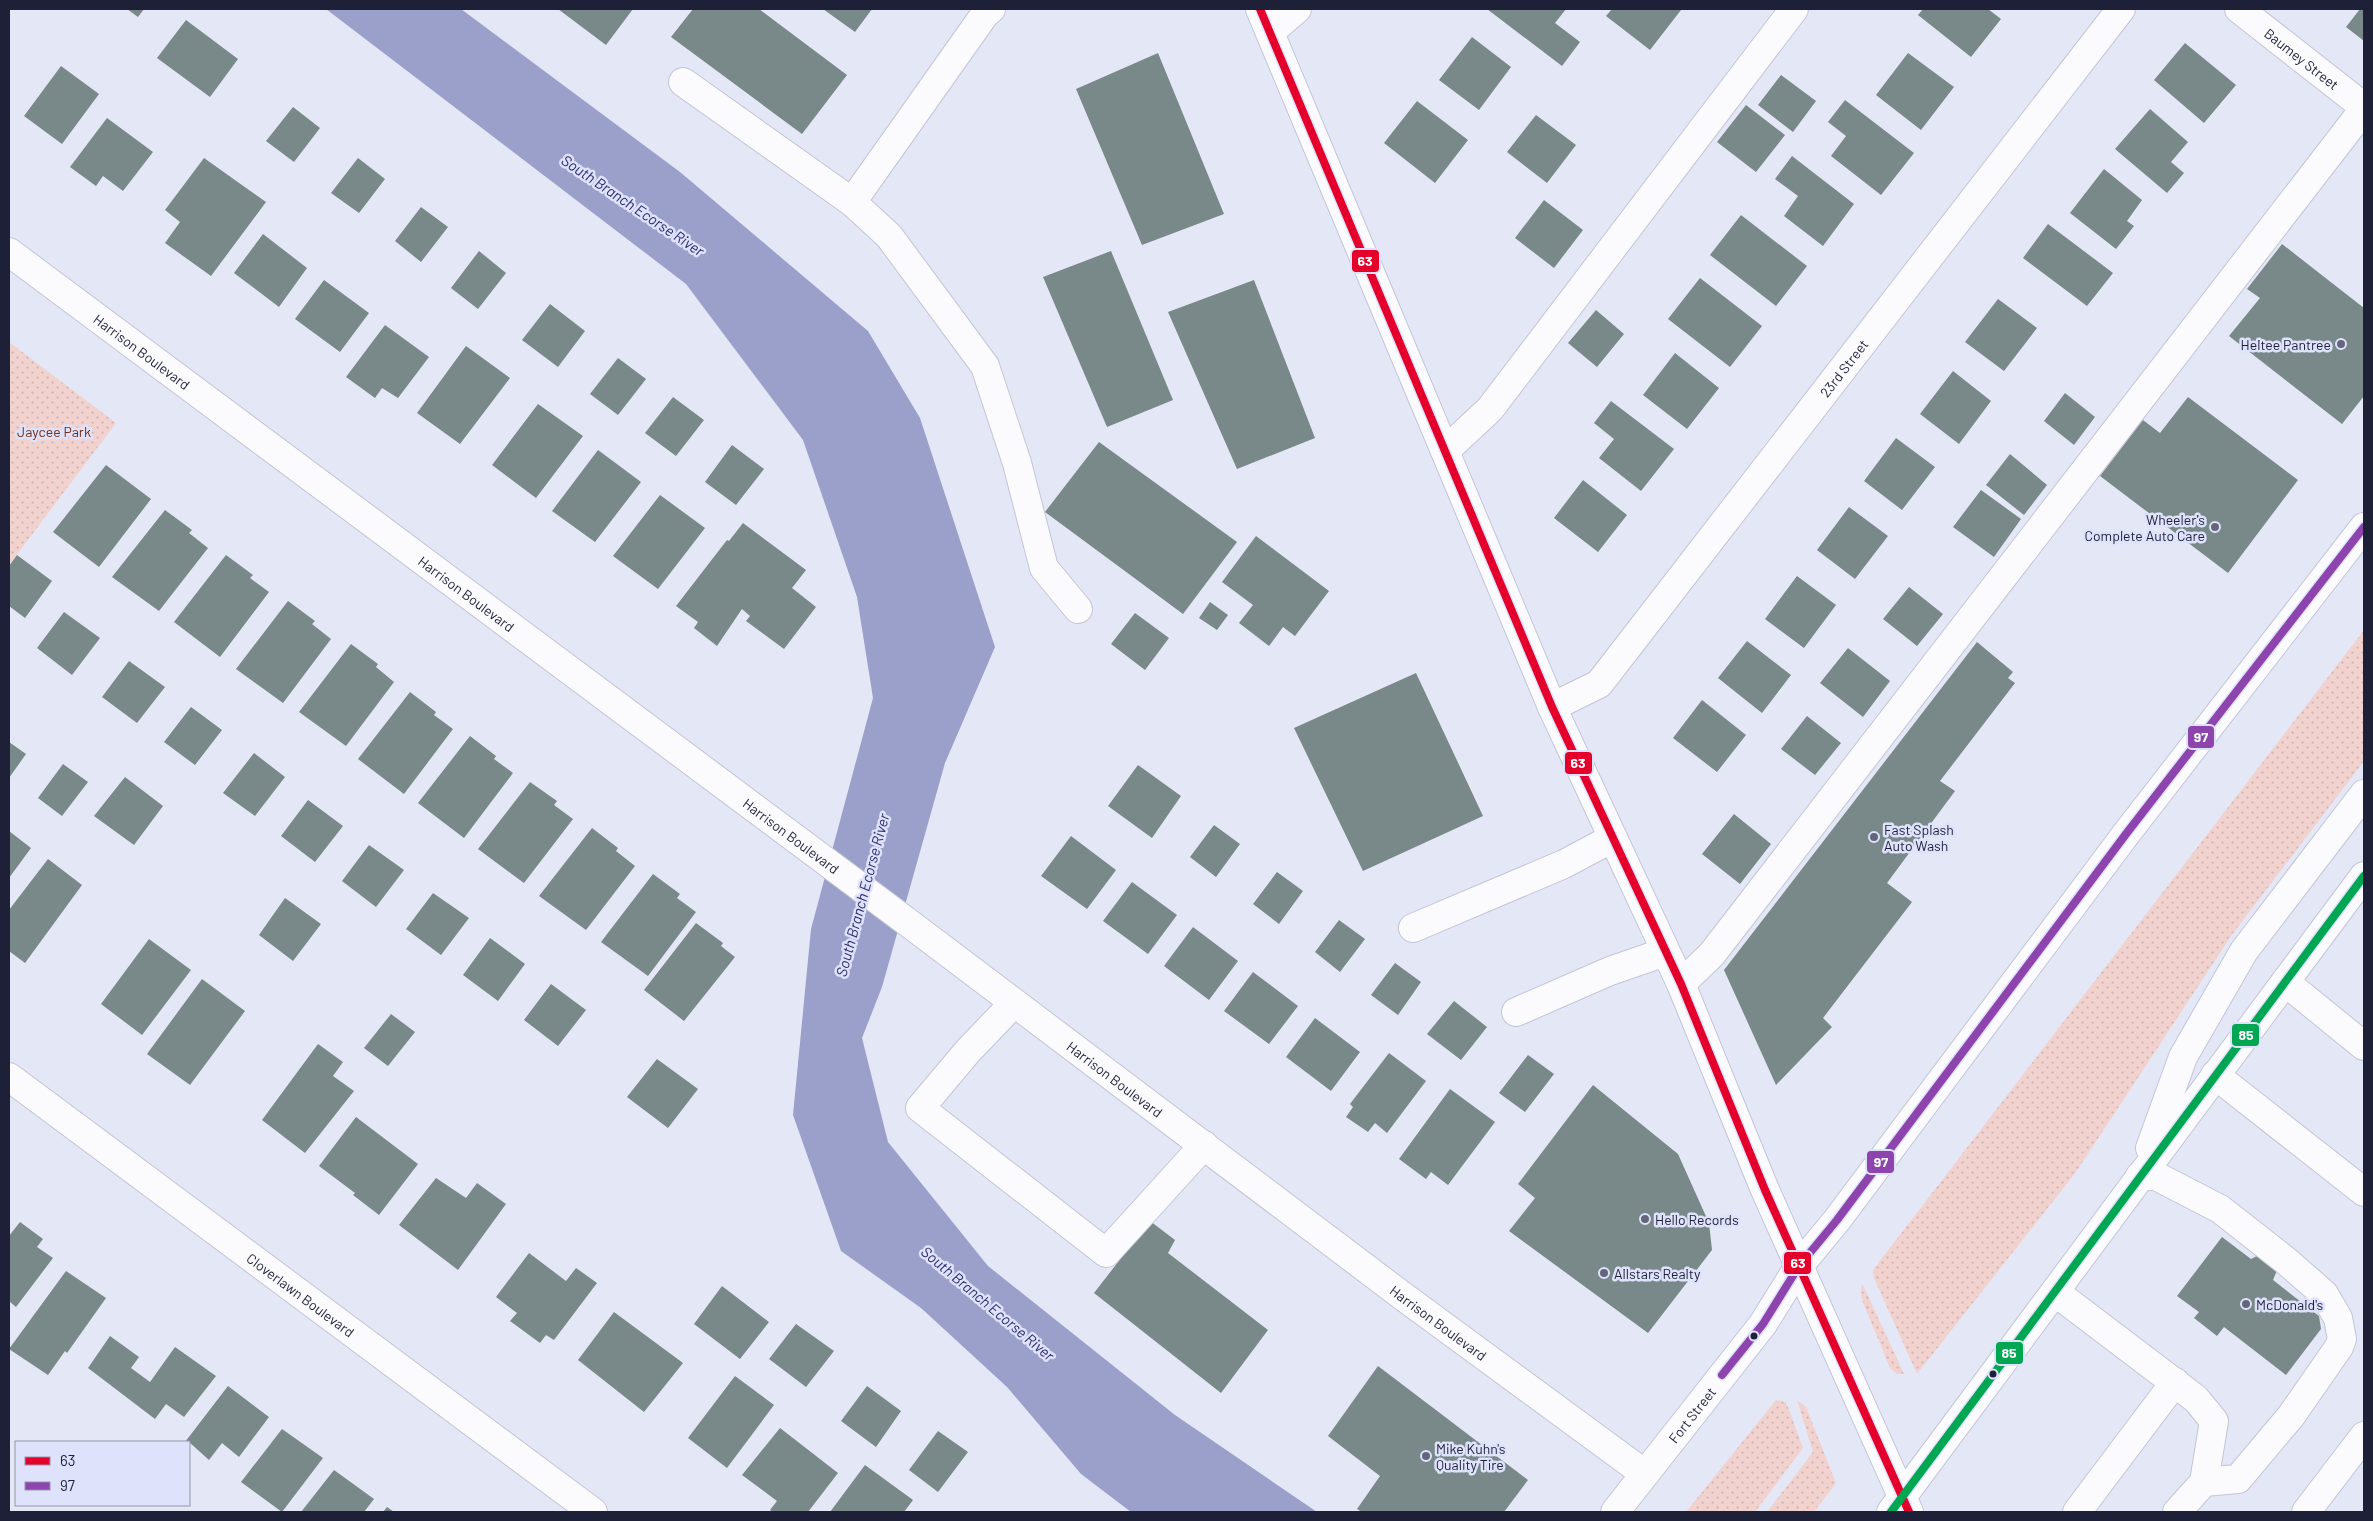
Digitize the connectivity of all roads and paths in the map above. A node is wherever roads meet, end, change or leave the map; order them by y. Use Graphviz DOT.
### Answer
graph roads {
  1 [pos="991,9"];
  2 [pos="1296,9"];
  3 [pos="1794,9"];
  4 [pos="2121,9"];
  5 [pos="2239,9"];
  6 [pos="1265,20"];
  7 [pos="683,82"];
  8 [pos="2364,108"];
  9 [pos="852,202"];
  10 [pos="9,252"];
  11 [pos="1445,451"];
  12 [pos="2364,527"];
  13 [pos="1078,609"];
  14 [pos="1552,707"];
  15 [pos="2364,794"];
  16 [pos="1613,838"];
  17 [pos="2364,876"];
  18 [pos="1413,928"];
  19 [pos="1665,952"];
  20 [pos="2285,982"];
  21 [pos="1680,984"];
  22 [pos="1014,1003"];
  23 [pos="1516,1012"];
  24 [pos="2364,1046"];
  25 [pos="2215,1075"];
  26 [pos="9,1077"];
  27 [pos="1204,1145"];
  28 [pos="2140,1176"];
  29 [pos="2364,1192"];
  30 [pos="1799,1266"];
  31 [pos="2055,1292"];
  32 [pos="2175,1382"];
  33 [pos="2364,1436"];
  34 [pos="1645,1474"];
  35 [pos="2204,1482"];
  36 [pos="1900,1507"];
  37 [pos="593,1512"];
  38 [pos="1615,1512"];
  39 [pos="2077,1512"];
  40 [pos="2177,1512"];
  41 [pos="2306,1512"];
  1 -- 9 [label="street"];
  2 -- 6 [label="street"];
  3 -- 11 [label="street"];
  4 -- 14 [label="street, 23rd Street"];
  5 -- 8 [label="street, Baumey Street"];
  6 -- 11 [label="street"];
  7 -- 9 [label="street"];
  8 -- 21 [label="street"];
  9 -- 13 [label="street"];
  10 -- 22 [label="street, Harrison Boulevard"];
  11 -- 14 [label="street"];
  12 -- 30 [label="street, Fort Street"];
  14 -- 16 [label="street"];
  15 -- 28 [label="street"];
  16 -- 18 [label="street"];
  16 -- 19 [label="street"];
  17 -- 20 [label="street"];
  19 -- 21 [label="street"];
  19 -- 23 [label="street"];
  20 -- 24 [label="street"];
  20 -- 25 [label="street"];
  21 -- 30 [label="street"];
  22 -- 27 [label="street, Harrison Boulevard"];
  22 -- 27 [label="street"];
  25 -- 28 [label="street"];
  25 -- 29 [label="street"];
  26 -- 37 [label="street, Cloverlawn Boulevard"];
  27 -- 34 [label="street, Harrison Boulevard"];
  28 -- 31 [label="street"];
  28 -- 35 [label="street"];
  30 -- 34 [label="street, Fort Street"];
  30 -- 36 [label="street"];
  31 -- 32 [label="street"];
  31 -- 36 [label="street"];
  32 -- 35 [label="street"];
  32 -- 39 [label="street"];
  33 -- 41 [label="street"];
  34 -- 38 [label="street, Fort Street"];
  35 -- 40 [label="street"];
}
